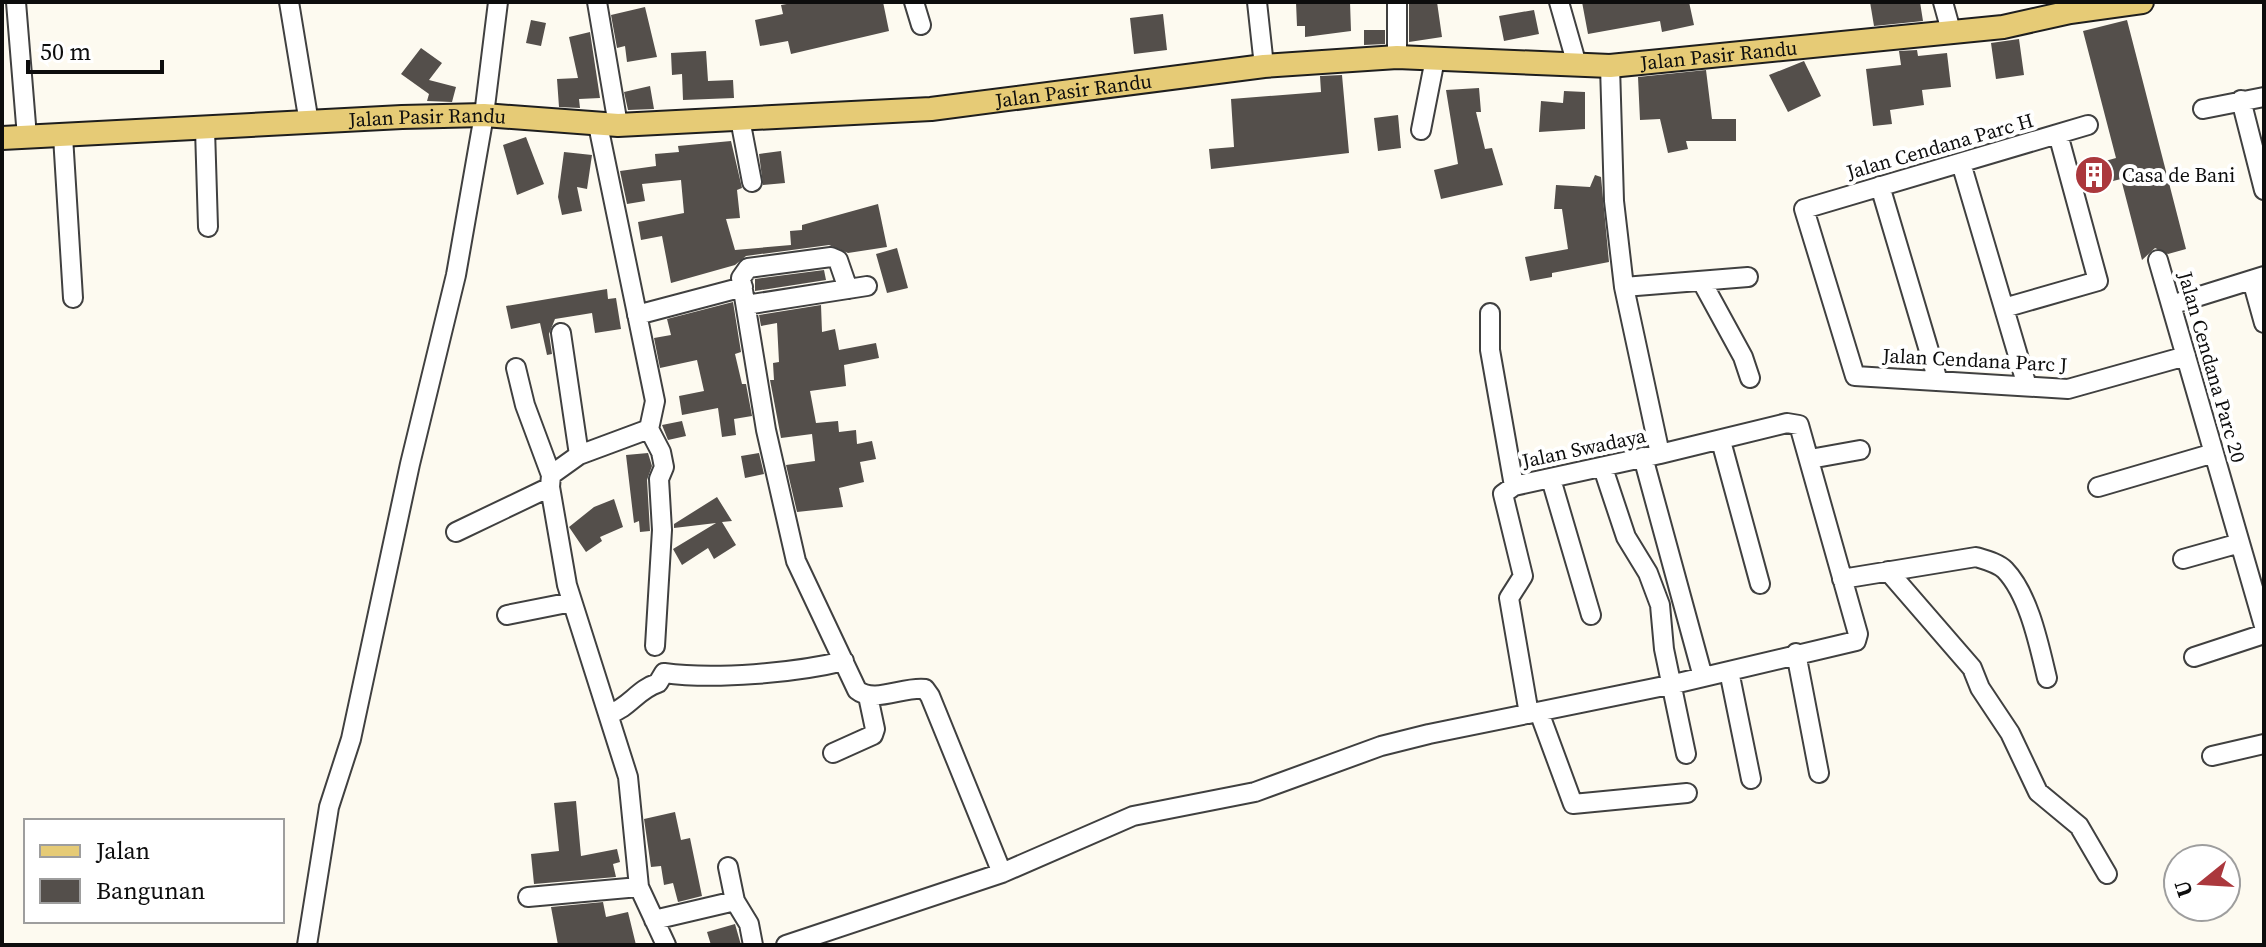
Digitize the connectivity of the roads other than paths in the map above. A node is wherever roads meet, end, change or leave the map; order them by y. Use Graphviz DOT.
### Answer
graph roads {
  1 [pos="16,2"];
  2 [pos="289,2"];
  3 [pos="498,2"];
  4 [pos="597,2"];
  5 [pos="914,2"];
  6 [pos="1257,2"];
  7 [pos="1397,2"];
  8 [pos="1559,2"];
  9 [pos="1943,2"];
  10 [pos="2142,2"];
  11 [pos="2069,7"];
  12 [pos="921,25"];
  13 [pos="1951,31"];
  14 [pos="1397,57"];
  15 [pos="1435,59"];
  16 [pos="1577,65"];
  17 [pos="1264,66"];
  18 [pos="1610,66"];
  19 [pos="2264,97"];
  20 [pos="2241,100"];
  21 [pos="2203,109"];
  22 [pos="484,115"];
  23 [pos="740,119"];
  24 [pos="309,123"];
  25 [pos="608,125"];
  26 [pos="2088,125"];
  27 [pos="205,129"];
  28 [pos="1421,130"];
  29 [pos="2058,134"];
  30 [pos="63,136"];
  31 [pos="27,137"];
  32 [pos="2,138"];
  33 [pos="1961,163"];
  34 [pos="752,182"];
  35 [pos="1880,186"];
  36 [pos="2264,188"];
  37 [pos="208,227"];
  38 [pos="2158,260"];
  39 [pos="1748,277"];
  40 [pos="2258,278"];
  41 [pos="1702,282"];
  42 [pos="1624,287"];
  43 [pos="745,296"];
  44 [pos="73,298"];
  45 [pos="2171,305"];
  46 [pos="2004,308"];
  47 [pos="1490,313"];
  48 [pos="637,315"];
  49 [pos="2264,323"];
  50 [pos="561,333"];
  51 [pos="2186,356"];
  52 [pos="516,368"];
  53 [pos="1855,376"];
  54 [pos="1750,378"];
  55 [pos="1938,381"];
  56 [pos="2027,386"];
  57 [pos="649,429"];
  58 [pos="1721,441"];
  59 [pos="1860,450"];
  60 [pos="2214,453"];
  61 [pos="579,455"];
  62 [pos="1652,456"];
  63 [pos="1810,459"];
  64 [pos="1603,468"];
  65 [pos="1551,479"];
  66 [pos="551,481"];
  67 [pos="1514,486"];
  68 [pos="2098,487"];
  69 [pos="456,532"];
  70 [pos="2240,543"];
  71 [pos="2183,559"];
  72 [pos="1888,571"];
  73 [pos="1842,579"];
  74 [pos="1760,584"];
  75 [pos="572,602"];
  76 [pos="507,615"];
  77 [pos="1591,615"];
  78 [pos="2264,626"];
  79 [pos="2264,634"];
  80 [pos="655,646"];
  81 [pos="1796,653"];
  82 [pos="2194,657"];
  83 [pos="844,661"];
  84 [pos="1729,671"];
  85 [pos="1703,677"];
  86 [pos="2047,678"];
  87 [pos="1674,684"];
  88 [pos="868,696"];
  89 [pos="1534,713"];
  90 [pos="609,714"];
  91 [pos="2264,745"];
  92 [pos="833,753"];
  93 [pos="1686,754"];
  94 [pos="2212,756"];
  95 [pos="1819,773"];
  96 [pos="1751,779"];
  97 [pos="1687,793"];
  98 [pos="728,867"];
  99 [pos="1002,873"];
  100 [pos="2107,874"];
  101 [pos="639,887"];
  102 [pos="528,897"];
  103 [pos="735,901"];
  104 [pos="654,920"];
  105 [pos="307,945"];
  106 [pos="666,945"];
  107 [pos="753,945"];
  108 [pos="786,945"];
  1 -- 31 [label="street"];
  2 -- 24 [label="street"];
  3 -- 22 [label="street"];
  4 -- 25 [label="street"];
  5 -- 12 [label="street"];
  6 -- 17 [label="street"];
  7 -- 14 [label="street"];
  8 -- 16 [label="street"];
  9 -- 13 [label="street"];
  10 -- 11 [label="main road, Jalan Pasir Randu"];
  11 -- 13 [label="main road, Jalan Pasir Randu"];
  13 -- 18 [label="main road, Jalan Pasir Randu"];
  14 -- 15 [label="main road, Jalan Pasir Randu"];
  14 -- 17 [label="main road, Jalan Pasir Randu"];
  15 -- 16 [label="main road, Jalan Pasir Randu"];
  15 -- 28 [label="street"];
  16 -- 18 [label="main road, Jalan Pasir Randu"];
  17 -- 23 [label="main road, Jalan Pasir Randu"];
  18 -- 42 [label="street, Jalan Swadaya"];
  19 -- 20 [label="street"];
  20 -- 21 [label="street"];
  20 -- 36 [label="street"];
  22 -- 24 [label="main road, Jalan Pasir Randu"];
  22 -- 25 [label="main road, Jalan Pasir Randu"];
  22 -- 105 [label="street"];
  23 -- 25 [label="main road, Jalan Pasir Randu"];
  23 -- 34 [label="street"];
  24 -- 27 [label="main road, Jalan Pasir Randu"];
  25 -- 48 [label="street"];
  26 -- 29 [label="street, Jalan Cendana Parc H"];
  27 -- 30 [label="main road, Jalan Pasir Randu"];
  27 -- 37 [label="street"];
  29 -- 33 [label="street, Jalan Cendana Parc H"];
  29 -- 46 [label="street"];
  30 -- 31 [label="main road, Jalan Pasir Randu"];
  30 -- 44 [label="street"];
  31 -- 32 [label="main road, Jalan Pasir Randu"];
  33 -- 35 [label="street, Jalan Cendana Parc H"];
  33 -- 46 [label="street"];
  35 -- 53 [label="street, Jalan Cendana Parc H"];
  35 -- 55 [label="street"];
  38 -- 45 [label="street, Jalan Cendana Parc 20"];
  39 -- 41 [label="street"];
  40 -- 45 [label="street"];
  40 -- 49 [label="street"];
  41 -- 42 [label="street"];
  41 -- 54 [label="street"];
  42 -- 62 [label="street, Jalan Swadaya"];
  43 -- 43 [label="street"];
  43 -- 48 [label="street"];
  43 -- 83 [label="street"];
  45 -- 51 [label="street, Jalan Cendana Parc 20"];
  46 -- 56 [label="street"];
  47 -- 67 [label="street"];
  48 -- 57 [label="street"];
  50 -- 61 [label="street"];
  51 -- 56 [label="street, Jalan Cendana Parc J"];
  51 -- 60 [label="street, Jalan Cendana Parc 20"];
  52 -- 66 [label="street"];
  53 -- 55 [label="street, Jalan Cendana Parc J"];
  55 -- 56 [label="street, Jalan Cendana Parc J"];
  57 -- 61 [label="street"];
  57 -- 80 [label="street"];
  58 -- 62 [label="street"];
  58 -- 63 [label="street"];
  58 -- 74 [label="street"];
  59 -- 63 [label="street"];
  60 -- 68 [label="street"];
  60 -- 70 [label="street, Jalan Cendana Parc 20"];
  61 -- 66 [label="street"];
  62 -- 64 [label="street, Jalan Swadaya"];
  62 -- 85 [label="street"];
  63 -- 73 [label="street"];
  64 -- 65 [label="street, Jalan Swadaya"];
  64 -- 87 [label="street"];
  65 -- 67 [label="street, Jalan Swadaya"];
  65 -- 77 [label="street"];
  66 -- 69 [label="street"];
  66 -- 75 [label="street"];
  67 -- 89 [label="street, Jalan Swadaya"];
  70 -- 71 [label="street"];
  70 -- 78 [label="street, Jalan Cendana Parc 20"];
  72 -- 73 [label="street"];
  72 -- 86 [label="street"];
  72 -- 100 [label="street"];
  73 -- 81 [label="street"];
  75 -- 76 [label="street"];
  75 -- 90 [label="street"];
  79 -- 82 [label="street"];
  81 -- 84 [label="street"];
  81 -- 95 [label="street"];
  83 -- 88 [label="street"];
  83 -- 90 [label="street"];
  84 -- 85 [label="street"];
  84 -- 96 [label="street"];
  85 -- 87 [label="street"];
  87 -- 89 [label="street"];
  87 -- 93 [label="street"];
  88 -- 92 [label="street"];
  88 -- 99 [label="street"];
  89 -- 97 [label="street"];
  89 -- 99 [label="street"];
  90 -- 101 [label="street"];
  91 -- 94 [label="street"];
  98 -- 103 [label="street"];
  99 -- 108 [label="street"];
  101 -- 102 [label="street"];
  101 -- 104 [label="street"];
  103 -- 104 [label="street"];
  103 -- 107 [label="street"];
  104 -- 106 [label="street"];
}
